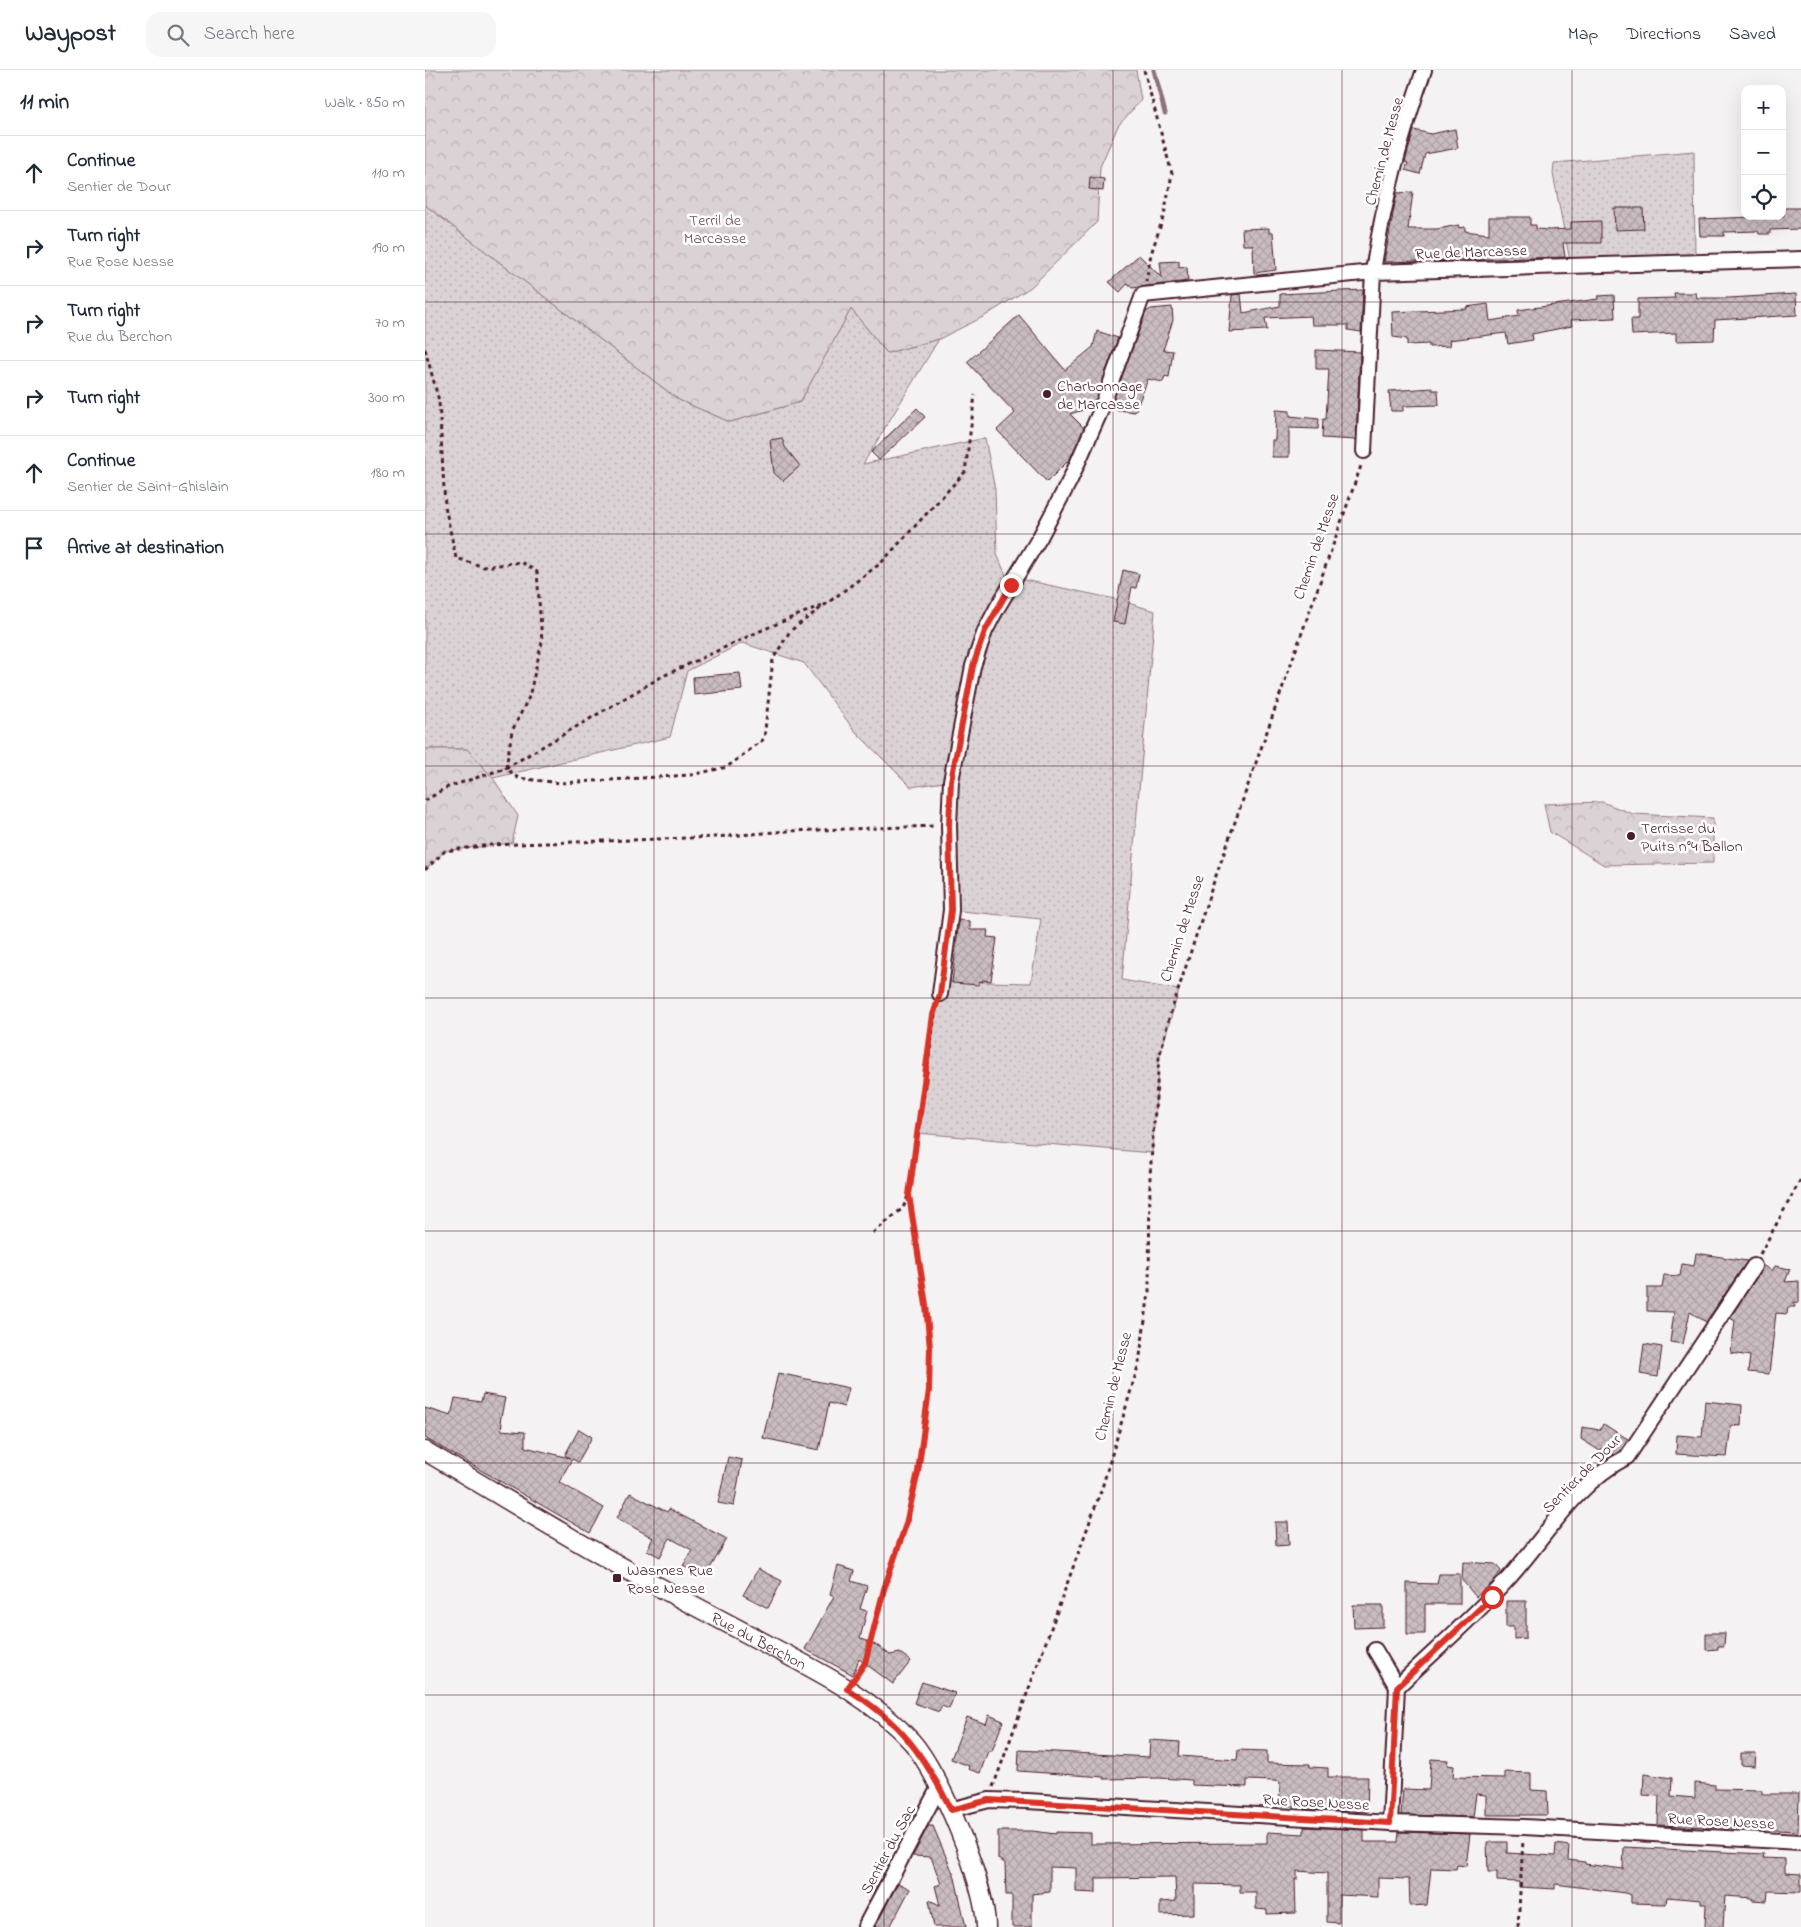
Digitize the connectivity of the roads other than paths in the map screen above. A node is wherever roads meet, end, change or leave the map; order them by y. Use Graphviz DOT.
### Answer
graph roads {
  1 [pos="1424,70"];
  2 [pos="1801,260"];
  3 [pos="1373,272"];
  4 [pos="1364,451"];
  5 [pos="940,994"];
  6 [pos="1754,1266"];
  7 [pos="425,1451"];
  8 [pos="1375,1650"];
  9 [pos="1397,1687"];
  10 [pos="939,1787"];
  11 [pos="951,1810"];
  12 [pos="1390,1823"];
  13 [pos="1801,1842"];
  14 [pos="865,1927"];
  15 [pos="986,1927"];
  1 -- 3 [label="street, Chemin de Messe"];
  2 -- 3 [label="street, Rue de Marcasse"];
  3 -- 4 [label="street, Chemin de Messe"];
  3 -- 5 [label="street, Rue de Marcasse"];
  6 -- 9 [label="street, Sentier de Dour"];
  7 -- 10 [label="street, Rue du Berchon"];
  8 -- 9 [label="street"];
  9 -- 12 [label="street"];
  10 -- 11 [label="street, Rue du Berchon"];
  10 -- 14 [label="street, Sentier du Sac"];
  11 -- 12 [label="street, Rue Rose Nesse"];
  11 -- 15 [label="street, Rue du Berchon"];
  12 -- 13 [label="street, Rue Rose Nesse"];
}
